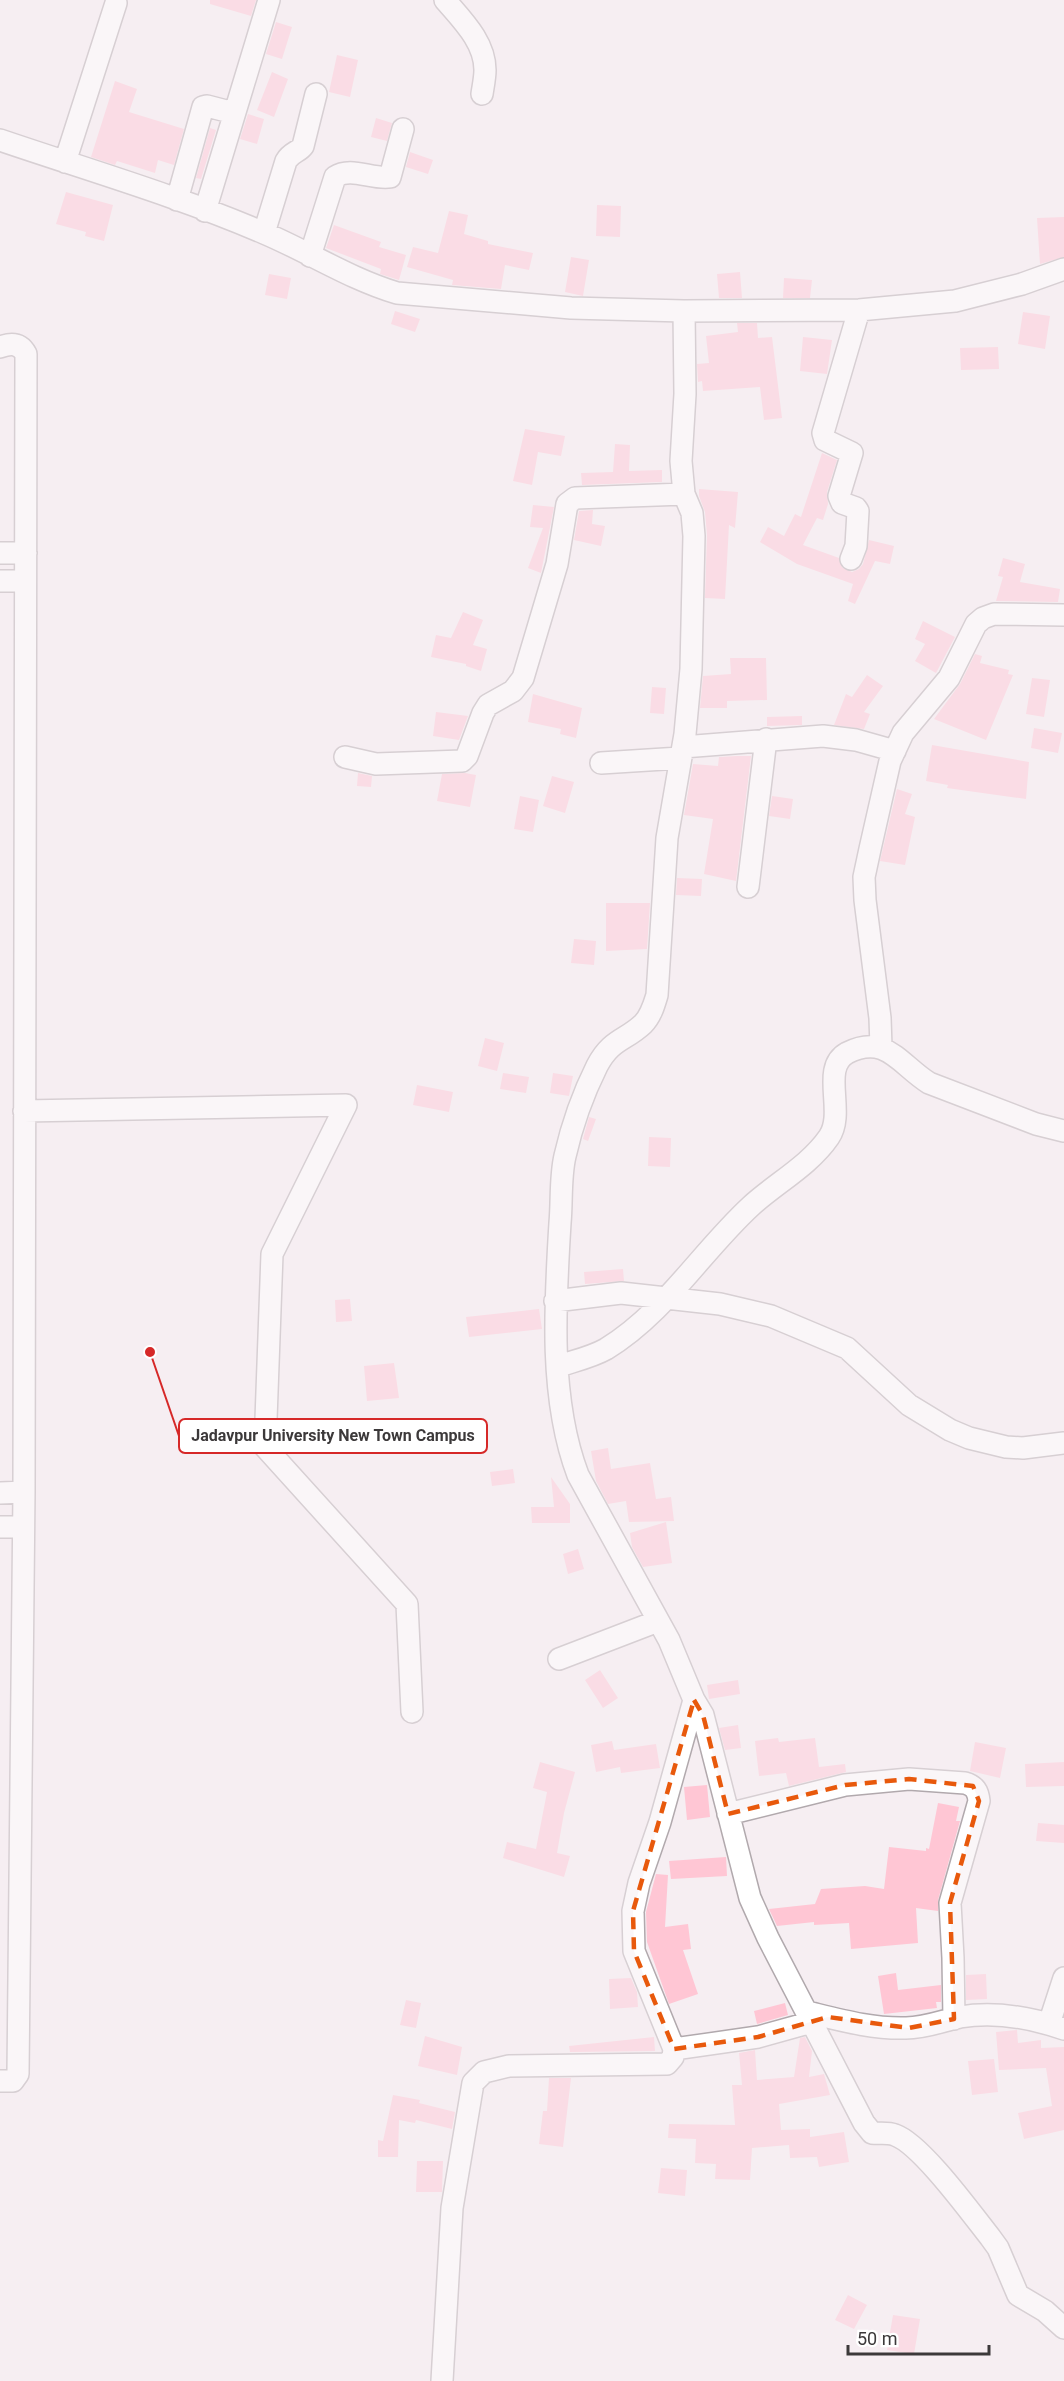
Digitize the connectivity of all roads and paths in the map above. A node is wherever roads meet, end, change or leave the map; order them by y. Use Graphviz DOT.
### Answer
graph roads {
  1 [pos="269,0"];
  2 [pos="445,0"];
  3 [pos="116,3"];
  4 [pos="316,93"];
  5 [pos="482,94"];
  6 [pos="234,113"];
  7 [pos="403,129"];
  8 [pos="0,140"];
  9 [pos="64,162"];
  10 [pos="177,200"];
  11 [pos="205,211"];
  12 [pos="264,233"];
  13 [pos="310,256"];
  14 [pos="1064,269"];
  15 [pos="859,310"];
  16 [pos="684,311"];
  17 [pos="0,347"];
  18 [pos="684,494"];
  19 [pos="0,553"];
  20 [pos="26,553"];
  21 [pos="851,559"];
  22 [pos="0,581"];
  23 [pos="25,581"];
  24 [pos="1064,615"];
  25 [pos="766,739"];
  26 [pos="894,751"];
  27 [pos="682,752"];
  28 [pos="345,758"];
  29 [pos="601,763"];
  30 [pos="748,887"];
  31 [pos="881,1047"];
  32 [pos="24,1111"];
  33 [pos="1064,1131"];
  34 [pos="668,1298"];
  35 [pos="555,1301"];
  36 [pos="559,1366"];
  37 [pos="1064,1443"];
  38 [pos="24,1492"];
  39 [pos="0,1493"];
  40 [pos="0,1527"];
  41 [pos="23,1527"];
  42 [pos="658,1621"];
  43 [pos="559,1659"];
  44 [pos="694,1700"];
  45 [pos="412,1712"];
  46 [pos="728,1814"];
  47 [pos="1064,1978"];
  48 [pos="810,2017"];
  49 [pos="954,2019"];
  50 [pos="1057,2027"];
  51 [pos="674,2049"];
  52 [pos="0,2081"];
  53 [pos="1064,2328"];
  54 [pos="442,2381"];
  1 -- 6 [label="street"];
  2 -- 5 [label="street"];
  3 -- 9 [label="street"];
  4 -- 12 [label="street"];
  6 -- 10 [label="street"];
  6 -- 11 [label="street"];
  7 -- 13 [label="street"];
  8 -- 9 [label="street"];
  9 -- 10 [label="street"];
  10 -- 11 [label="street"];
  11 -- 12 [label="street"];
  12 -- 13 [label="street"];
  13 -- 16 [label="street"];
  14 -- 15 [label="street"];
  15 -- 16 [label="street"];
  15 -- 21 [label="street"];
  16 -- 18 [label="street"];
  17 -- 20 [label="street"];
  18 -- 27 [label="street"];
  18 -- 28 [label="street"];
  19 -- 20 [label="street"];
  20 -- 23 [label="street"];
  22 -- 23 [label="street"];
  23 -- 32 [label="street"];
  24 -- 26 [label="street"];
  25 -- 26 [label="street"];
  25 -- 27 [label="street"];
  25 -- 30 [label="street"];
  26 -- 31 [label="street"];
  27 -- 29 [label="street"];
  27 -- 35 [label="street"];
  31 -- 33 [label="street"];
  31 -- 34 [label="street"];
  32 -- 38 [label="street"];
  32 -- 45 [label="street"];
  34 -- 35 [label="street"];
  34 -- 36 [label="street"];
  34 -- 37 [label="street"];
  35 -- 36 [label="street"];
  36 -- 42 [label="street"];
  38 -- 39 [label="street"];
  38 -- 41 [label="street"];
  40 -- 41 [label="street"];
  41 -- 52 [label="street"];
  42 -- 43 [label="street"];
  42 -- 44 [label="street"];
  44 -- 46 [label="street"];
  44 -- 51 [label="street"];
  46 -- 48 [label="street"];
  46 -- 49 [label="street"];
  47 -- 50 [label="street"];
  48 -- 49 [label="street"];
  48 -- 51 [label="street"];
  48 -- 53 [label="street"];
  49 -- 50 [label="street"];
  51 -- 54 [label="street"];
}
